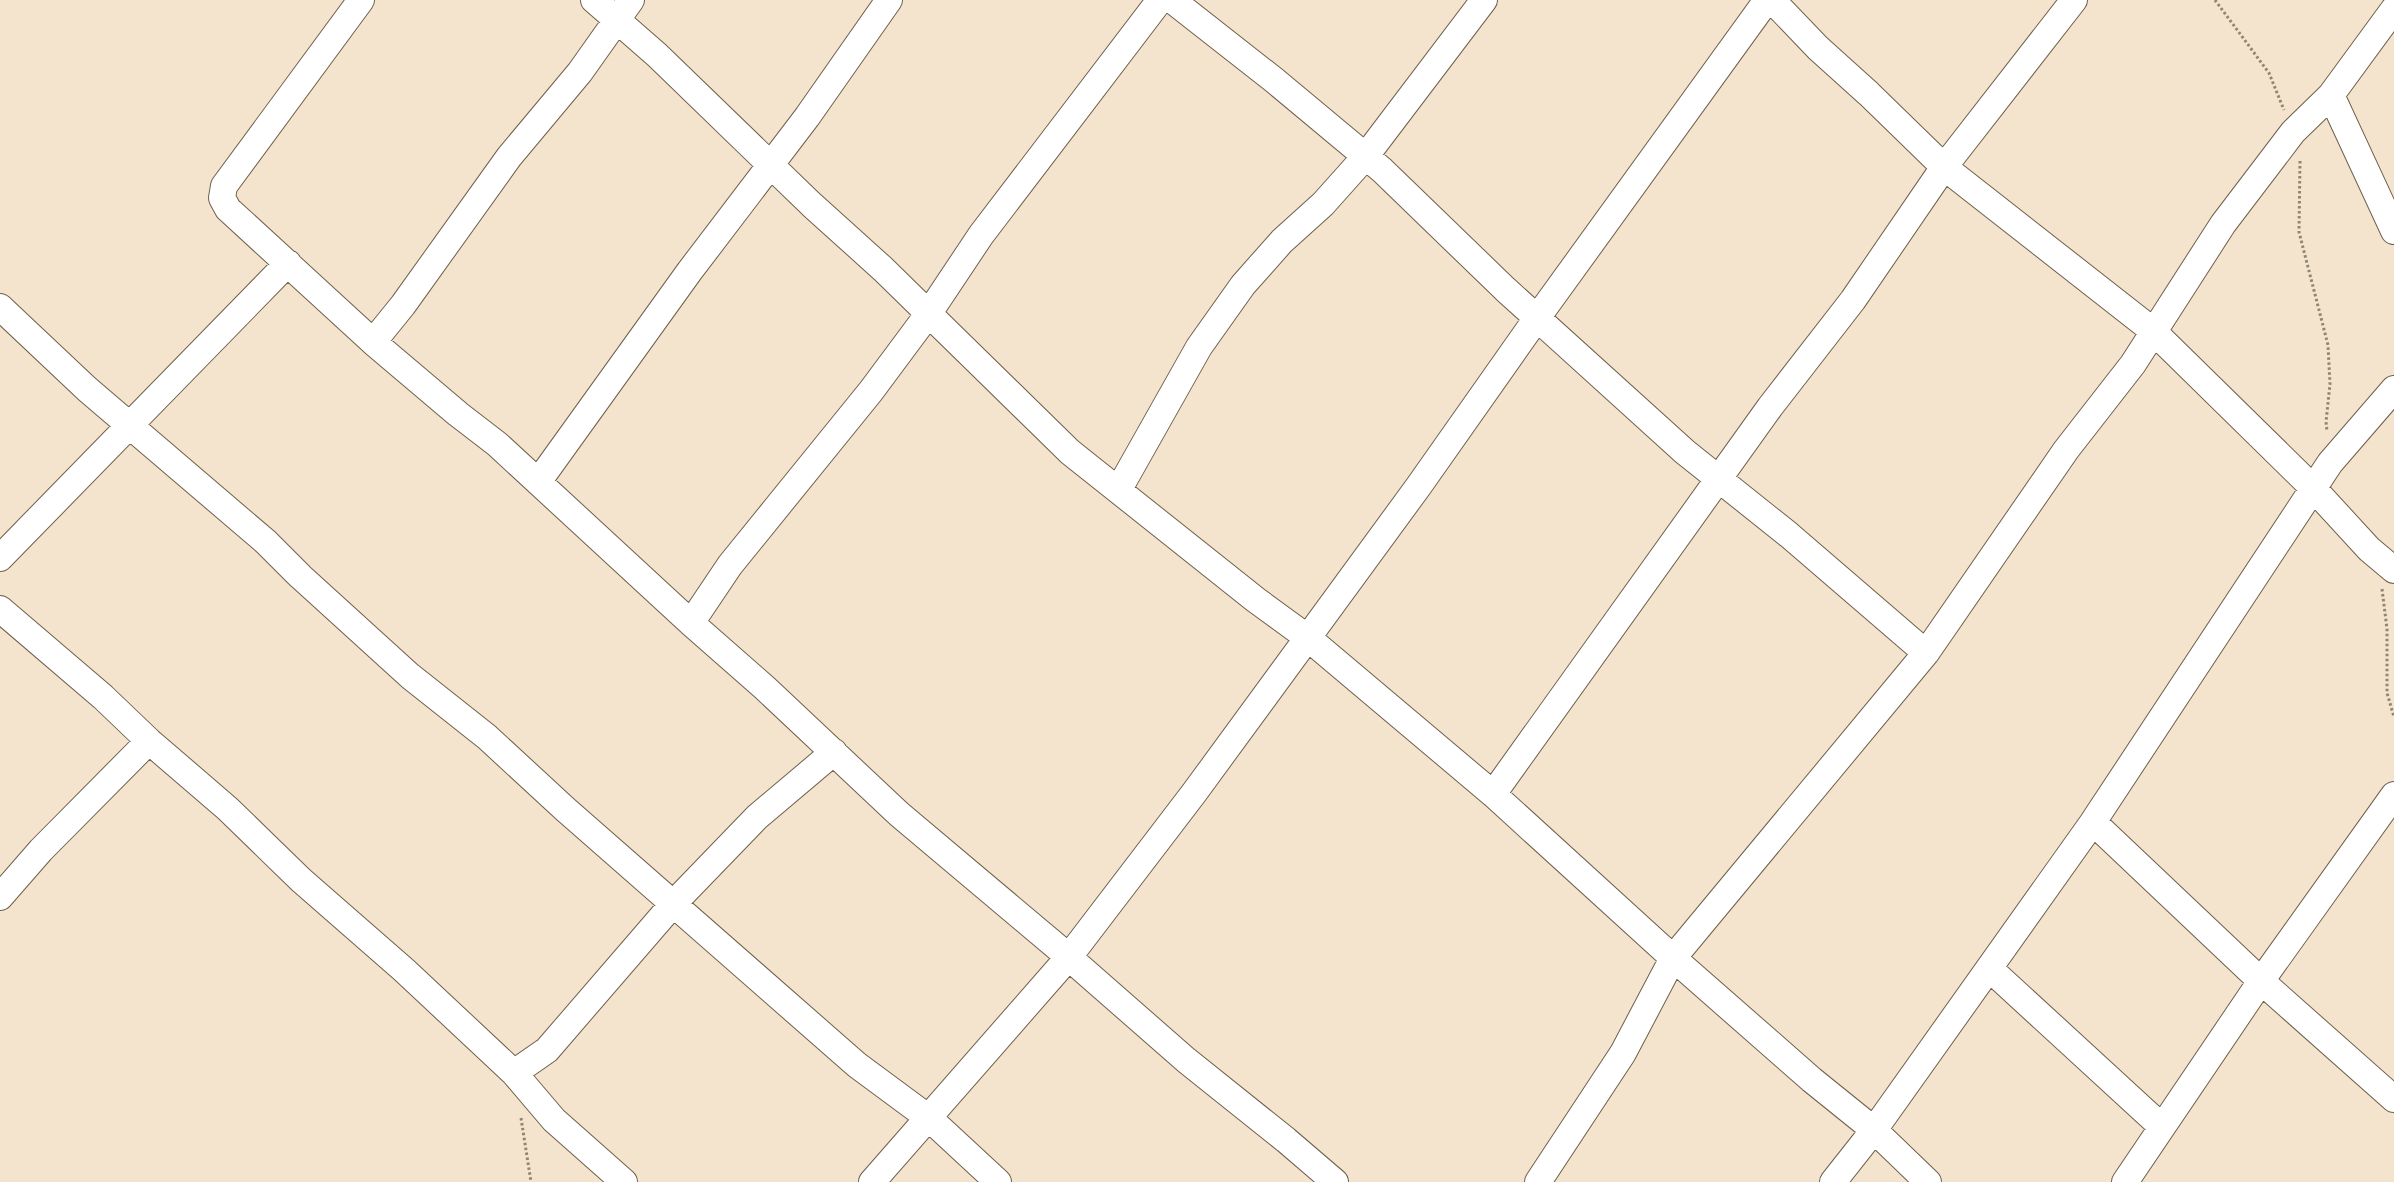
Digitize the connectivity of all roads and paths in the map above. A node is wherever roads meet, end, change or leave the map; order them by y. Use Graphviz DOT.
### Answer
graph roads {
  1 [pos="361,0"];
  2 [pos="594,0"];
  3 [pos="889,0"];
  4 [pos="1160,0"];
  5 [pos="1172,0"];
  6 [pos="1484,0"];
  7 [pos="1767,0"];
  8 [pos="1772,0"];
  9 [pos="2074,0"];
  10 [pos="2215,0"];
  11 [pos="2394,9"];
  12 [pos="624,10"];
  13 [pos="2331,95"];
  14 [pos="2294,132"];
  15 [pos="1364,157"];
  16 [pos="770,166"];
  17 [pos="1944,167"];
  18 [pos="2394,231"];
  19 [pos="288,263"];
  20 [pos="0,307"];
  21 [pos="929,313"];
  22 [pos="1537,318"];
  23 [pos="2152,330"];
  24 [pos="374,342"];
  25 [pos="2394,389"];
  26 [pos="129,425"];
  27 [pos="2330,463"];
  28 [pos="1720,479"];
  29 [pos="538,482"];
  30 [pos="2313,488"];
  31 [pos="1119,489"];
  32 [pos="0,558"];
  33 [pos="2388,577"];
  34 [pos="0,609"];
  35 [pos="691,623"];
  36 [pos="1308,638"];
  37 [pos="1926,653"];
  38 [pos="2394,717"];
  39 [pos="149,740"];
  40 [pos="834,752"];
  41 [pos="1493,794"];
  42 [pos="2394,795"];
  43 [pos="2093,822"];
  44 [pos="0,897"];
  45 [pos="673,904"];
  46 [pos="1068,958"];
  47 [pos="1673,958"];
  48 [pos="1990,969"];
  49 [pos="2261,980"];
  50 [pos="514,1072"];
  51 [pos="2394,1099"];
  52 [pos="520,1109"];
  53 [pos="930,1118"];
  54 [pos="2162,1127"];
  55 [pos="1874,1130"];
  56 [pos="531,1182"];
  57 [pos="624,1182"];
  58 [pos="872,1182"];
  59 [pos="998,1182"];
  60 [pos="1335,1182"];
  61 [pos="1538,1182"];
  62 [pos="1833,1182"];
  63 [pos="1928,1182"];
  64 [pos="2126,1182"];
  1 -- 19 [label="street"];
  2 -- 12 [label="street"];
  3 -- 16 [label="street"];
  4 -- 21 [label="street"];
  5 -- 15 [label="street"];
  6 -- 15 [label="street"];
  7 -- 22 [label="street"];
  8 -- 17 [label="street"];
  9 -- 17 [label="street"];
  10 -- 14 [label="path"];
  11 -- 13 [label="street"];
  12 -- 16 [label="street"];
  12 -- 24 [label="street"];
  13 -- 14 [label="street"];
  13 -- 18 [label="street"];
  14 -- 23 [label="street"];
  14 -- 27 [label="path"];
  15 -- 22 [label="street"];
  15 -- 31 [label="street"];
  16 -- 21 [label="street"];
  16 -- 29 [label="street"];
  17 -- 23 [label="street"];
  17 -- 28 [label="street"];
  19 -- 24 [label="street"];
  19 -- 26 [label="street"];
  20 -- 26 [label="street"];
  21 -- 31 [label="street"];
  21 -- 35 [label="street"];
  22 -- 28 [label="street"];
  22 -- 36 [label="street"];
  23 -- 30 [label="street"];
  23 -- 37 [label="street"];
  24 -- 29 [label="street"];
  25 -- 27 [label="street"];
  26 -- 32 [label="street"];
  26 -- 45 [label="street"];
  27 -- 30 [label="street"];
  28 -- 37 [label="street"];
  28 -- 41 [label="street"];
  29 -- 35 [label="street"];
  30 -- 33 [label="street"];
  30 -- 43 [label="street"];
  31 -- 36 [label="street"];
  33 -- 38 [label="path"];
  34 -- 39 [label="street"];
  35 -- 40 [label="street"];
  36 -- 41 [label="street"];
  36 -- 46 [label="street"];
  37 -- 47 [label="street"];
  39 -- 44 [label="street"];
  39 -- 50 [label="street"];
  40 -- 45 [label="street"];
  40 -- 46 [label="street"];
  41 -- 47 [label="street"];
  42 -- 49 [label="street"];
  43 -- 48 [label="street"];
  43 -- 49 [label="street"];
  45 -- 50 [label="street"];
  45 -- 53 [label="street"];
  46 -- 53 [label="street"];
  46 -- 60 [label="street"];
  47 -- 55 [label="street"];
  47 -- 61 [label="street"];
  48 -- 54 [label="street"];
  48 -- 55 [label="street"];
  49 -- 51 [label="street"];
  49 -- 54 [label="street"];
  50 -- 57 [label="street"];
  52 -- 56 [label="path"];
  53 -- 58 [label="street"];
  53 -- 59 [label="street"];
  54 -- 64 [label="street"];
  55 -- 62 [label="street"];
  55 -- 63 [label="street"];
}
